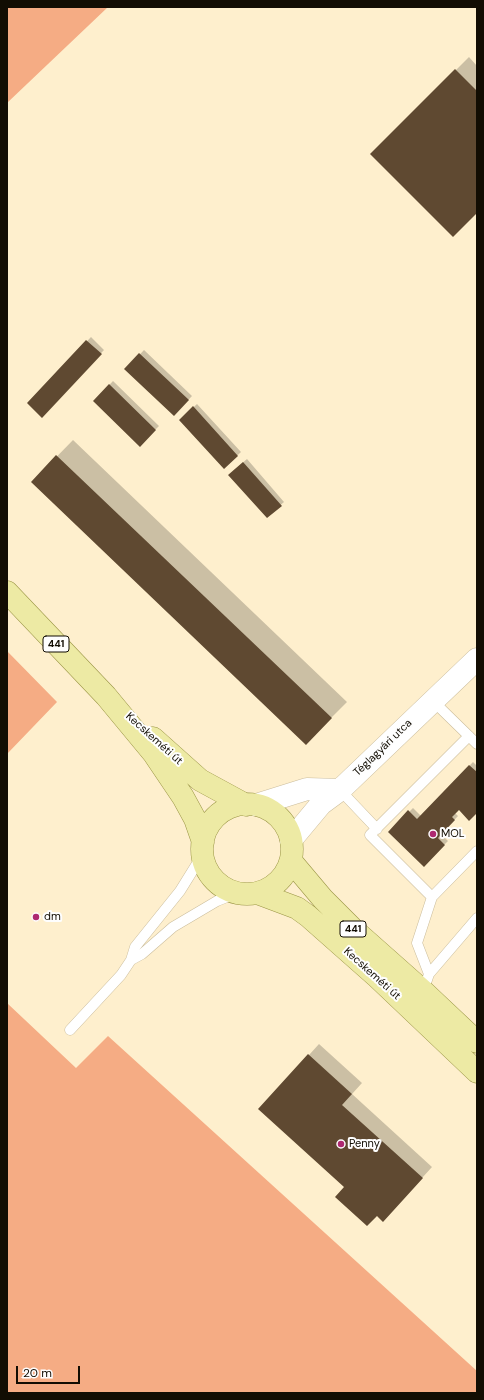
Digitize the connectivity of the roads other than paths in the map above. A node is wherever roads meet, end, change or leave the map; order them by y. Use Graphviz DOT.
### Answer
graph roads {
  1 [pos="7,592"];
  2 [pos="477,659"];
  3 [pos="106,696"];
  4 [pos="433,701"];
  5 [pos="469,736"];
  6 [pos="477,744"];
  7 [pos="340,790"];
  8 [pos="251,805"];
  9 [pos="377,829"];
  10 [pos="203,848"];
  11 [pos="291,850"];
  12 [pos="477,851"];
  13 [pos="247,893"];
  14 [pos="432,897"];
  15 [pos="477,918"];
  16 [pos="132,960"];
  17 [pos="426,983"];
  18 [pos="70,1030"];
  19 [pos="477,1042"];
  20 [pos="477,1072"];
  1 -- 3 [label="main road, Kecskeméti út / 441"];
  2 -- 4 [label="street, Téglagyári utca"];
  3 -- 8 [label="main road, Kecskeméti út / 441"];
  3 -- 10 [label="main road, Kecskeméti út / 441"];
  4 -- 5 [label="lane"];
  4 -- 7 [label="street, Téglagyári utca"];
  5 -- 6 [label="lane"];
  5 -- 9 [label="lane"];
  7 -- 8 [label="street"];
  7 -- 9 [label="lane"];
  7 -- 11 [label="street, Téglagyári utca"];
  8 -- 10 [label="main road"];
  8 -- 11 [label="main road, Kecskeméti út / 441"];
  9 -- 14 [label="lane"];
  10 -- 13 [label="main road, Kecskeméti út / 441"];
  10 -- 16 [label="lane"];
  11 -- 13 [label="main road"];
  11 -- 17 [label="main road, Kecskeméti út / 441"];
  12 -- 14 [label="lane"];
  13 -- 16 [label="lane"];
  13 -- 20 [label="main road, Kecskeméti út / 441"];
  14 -- 17 [label="lane"];
  15 -- 17 [label="lane"];
  16 -- 18 [label="lane"];
  17 -- 19 [label="main road, Kecskeméti út / 441"];
}
